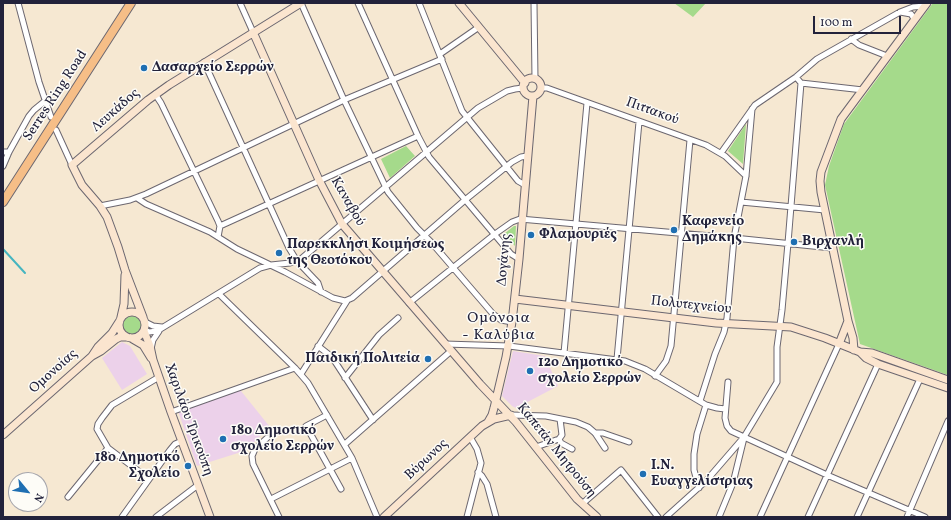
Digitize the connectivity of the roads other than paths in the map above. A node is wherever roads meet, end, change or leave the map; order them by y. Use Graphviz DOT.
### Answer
graph roads {
  1 [pos="18,3"];
  2 [pos="131,3"];
  3 [pos="240,3"];
  4 [pos="301,3"];
  5 [pos="358,3"];
  6 [pos="419,3"];
  7 [pos="459,3"];
  8 [pos="534,3"];
  9 [pos="926,4"];
  10 [pos="900,12"];
  11 [pos="912,24"];
  12 [pos="479,27"];
  13 [pos="253,32"];
  14 [pos="851,39"];
  15 [pos="888,56"];
  16 [pos="441,57"];
  17 [pos="204,62"];
  18 [pos="796,77"];
  19 [pos="392,79"];
  20 [pos="535,79"];
  21 [pos="801,83"];
  22 [pos="524,86"];
  23 [pos="542,88"];
  24 [pos="863,90"];
  25 [pos="155,94"];
  26 [pos="533,96"];
  27 [pos="344,100"];
  28 [pos="45,101"];
  29 [pos="587,103"];
  30 [pos="752,109"];
  31 [pos="51,117"];
  32 [pos="466,118"];
  33 [pos="639,122"];
  34 [pos="295,124"];
  35 [pos="56,130"];
  36 [pos="418,136"];
  37 [pos="690,140"];
  38 [pos="243,148"];
  39 [pos="3,152"];
  40 [pos="9,152"];
  41 [pos="426,153"];
  42 [pos="721,153"];
  43 [pos="371,156"];
  44 [pos="527,156"];
  45 [pos="72,165"];
  46 [pos="3,166"];
  47 [pos="507,166"];
  48 [pos="194,171"];
  49 [pos="746,176"];
  50 [pos="319,180"];
  51 [pos="525,185"];
  52 [pos="386,188"];
  53 [pos="137,198"];
  54 [pos="465,200"];
  55 [pos="3,202"];
  56 [pos="741,202"];
  57 [pos="269,203"];
  58 [pos="100,206"];
  59 [pos="791,207"];
  60 [pos="825,210"];
  61 [pos="522,219"];
  62 [pos="576,223"];
  63 [pos="342,224"];
  64 [pos="220,226"];
  65 [pos="629,228"];
  66 [pos="681,233"];
  67 [pos="495,234"];
  68 [pos="424,235"];
  69 [pos="218,236"];
  70 [pos="734,238"];
  71 [pos="788,243"];
  72 [pos="832,248"];
  73 [pos="519,259"];
  74 [pos="297,261"];
  75 [pos="271,265"];
  76 [pos="452,267"];
  77 [pos="125,270"];
  78 [pos="382,272"];
  79 [pos="321,292"];
  80 [pos="218,294"];
  81 [pos="515,299"];
  82 [pos="347,301"];
  83 [pos="409,303"];
  84 [pos="568,305"];
  85 [pos="621,311"];
  86 [pos="398,318"];
  87 [pos="674,318"];
  88 [pos="120,319"];
  89 [pos="848,321"];
  90 [pos="512,322"];
  91 [pos="726,324"];
  92 [pos="144,325"];
  93 [pos="780,326"];
  94 [pos="162,327"];
  95 [pos="129,338"];
  96 [pos="444,344"];
  97 [pos="839,344"];
  98 [pos="318,346"];
  99 [pos="509,346"];
  100 [pos="151,350"];
  101 [pos="451,351"];
  102 [pos="857,351"];
  103 [pos="564,353"];
  104 [pos="92,356"];
  105 [pos="617,359"];
  106 [pos="152,360"];
  107 [pos="878,364"];
  108 [pos="294,368"];
  109 [pos="300,374"];
  110 [pos="655,376"];
  111 [pos="159,377"];
  112 [pos="345,378"];
  113 [pos="920,379"];
  114 [pos="948,380"];
  115 [pos="728,382"];
  116 [pos="948,388"];
  117 [pos="496,400"];
  118 [pos="700,402"];
  119 [pos="706,405"];
  120 [pos="725,409"];
  121 [pos="171,412"];
  122 [pos="327,415"];
  123 [pos="511,415"];
  124 [pos="560,419"];
  125 [pos="373,420"];
  126 [pos="948,421"];
  127 [pos="488,422"];
  128 [pos="306,426"];
  129 [pos="310,433"];
  130 [pos="595,433"];
  131 [pos="3,435"];
  132 [pos="470,437"];
  133 [pos="744,437"];
  134 [pos="267,438"];
  135 [pos="559,439"];
  136 [pos="182,441"];
  137 [pos="629,442"];
  138 [pos="344,444"];
  139 [pos="536,447"];
  140 [pos="108,448"];
  141 [pos="605,448"];
  142 [pos="572,449"];
  143 [pos="787,457"];
  144 [pos="353,461"];
  145 [pos="330,469"];
  146 [pos="478,472"];
  147 [pos="827,475"];
  148 [pos="149,479"];
  149 [pos="198,485"];
  150 [pos="699,488"];
  151 [pos="341,489"];
  152 [pos="868,493"];
  153 [pos="68,497"];
  154 [pos="271,499"];
  155 [pos="582,504"];
  156 [pos="910,511"];
  157 [pos="207,516"];
  158 [pos="594,516"];
  159 [pos="122,517"];
  160 [pos="156,517"];
  161 [pos="279,517"];
  162 [pos="377,517"];
  163 [pos="384,517"];
  164 [pos="467,517"];
  165 [pos="496,517"];
  166 [pos="658,517"];
  167 [pos="666,517"];
  168 [pos="719,517"];
  169 [pos="760,517"];
  170 [pos="808,517"];
  171 [pos="857,517"];
  172 [pos="907,517"];
  173 [pos="925,517"];
  1 -- 28 [label="street"];
  2 -- 55 [label="main road, Serres Ring Road"];
  3 -- 13 [label="street, Καναβού"];
  4 -- 13 [label="street, Λευκάδος"];
  4 -- 27 [label="street"];
  5 -- 19 [label="street"];
  6 -- 16 [label="street"];
  7 -- 12 [label="street"];
  8 -- 20 [label="street"];
  9 -- 10 [label="street"];
  9 -- 11 [label="street"];
  10 -- 11 [label="street"];
  10 -- 14 [label="street"];
  11 -- 15 [label="street"];
  12 -- 16 [label="street"];
  12 -- 22 [label="street"];
  13 -- 17 [label="street, Λευκάδος"];
  13 -- 34 [label="street, Καναβού"];
  14 -- 15 [label="street"];
  14 -- 18 [label="street"];
  15 -- 24 [label="street"];
  16 -- 19 [label="street"];
  16 -- 32 [label="street"];
  17 -- 25 [label="street, Λευκάδος"];
  17 -- 38 [label="street"];
  18 -- 21 [label="street"];
  18 -- 30 [label="street"];
  19 -- 27 [label="street"];
  19 -- 36 [label="street"];
  20 -- 22 [label="street"];
  20 -- 23 [label="street"];
  21 -- 24 [label="street"];
  21 -- 59 [label="street"];
  22 -- 26 [label="street"];
  22 -- 32 [label="street"];
  23 -- 26 [label="street"];
  23 -- 29 [label="street, Πιττακού"];
  24 -- 60 [label="street"];
  25 -- 45 [label="street, Λευκάδος"];
  25 -- 48 [label="street"];
  26 -- 44 [label="street, Δογάνης"];
  27 -- 34 [label="street"];
  27 -- 43 [label="street"];
  28 -- 31 [label="street"];
  28 -- 40 [label="street"];
  29 -- 33 [label="street, Πιττακού"];
  29 -- 62 [label="street"];
  30 -- 42 [label="street"];
  30 -- 49 [label="street"];
  32 -- 41 [label="street"];
  32 -- 47 [label="street"];
  33 -- 37 [label="street, Πιττακού"];
  33 -- 65 [label="street"];
  34 -- 38 [label="street"];
  34 -- 50 [label="street, Καναβού"];
  35 -- 45 [label="street, Χαριλάου Τρικούπη"];
  36 -- 41 [label="street"];
  36 -- 43 [label="street"];
  37 -- 42 [label="street, Πιττακού"];
  37 -- 66 [label="street"];
  38 -- 48 [label="street"];
  38 -- 57 [label="street"];
  39 -- 40 [label="street"];
  40 -- 46 [label="street"];
  41 -- 52 [label="street"];
  41 -- 54 [label="street"];
  42 -- 49 [label="street, Πιττακού"];
  43 -- 50 [label="street"];
  43 -- 52 [label="street"];
  44 -- 47 [label="street"];
  44 -- 51 [label="street, Δογάνης"];
  45 -- 58 [label="street, Χαριλάου Τρικούπη"];
  47 -- 51 [label="street"];
  47 -- 54 [label="street"];
  48 -- 53 [label="street"];
  48 -- 64 [label="street"];
  49 -- 56 [label="street"];
  50 -- 57 [label="street"];
  50 -- 63 [label="street, Καναβού"];
  51 -- 61 [label="street, Δογάνης"];
  52 -- 63 [label="street"];
  52 -- 68 [label="street"];
  53 -- 58 [label="street"];
  53 -- 69 [label="street"];
  54 -- 67 [label="street"];
  54 -- 68 [label="street"];
  56 -- 59 [label="street"];
  56 -- 70 [label="street"];
  57 -- 64 [label="street"];
  57 -- 74 [label="street"];
  58 -- 77 [label="street, Χαριλάου Τρικούπη"];
  59 -- 60 [label="street"];
  59 -- 71 [label="street"];
  60 -- 72 [label="street"];
  61 -- 62 [label="street"];
  61 -- 67 [label="street"];
  61 -- 73 [label="street, Δογάνης"];
  62 -- 65 [label="street"];
  62 -- 84 [label="street"];
  63 -- 74 [label="street"];
  63 -- 78 [label="street, Καναβού"];
  64 -- 69 [label="street"];
  65 -- 66 [label="street"];
  65 -- 85 [label="street"];
  66 -- 70 [label="street"];
  66 -- 87 [label="street"];
  67 -- 73 [label="street"];
  67 -- 76 [label="street"];
  68 -- 76 [label="street"];
  68 -- 78 [label="street"];
  69 -- 75 [label="street"];
  70 -- 71 [label="street"];
  70 -- 91 [label="street"];
  71 -- 72 [label="street"];
  71 -- 93 [label="street"];
  72 -- 89 [label="street"];
  73 -- 81 [label="street, Δογάνης"];
  74 -- 75 [label="street"];
  74 -- 79 [label="street"];
  75 -- 79 [label="street"];
  75 -- 80 [label="street"];
  76 -- 83 [label="street"];
  76 -- 90 [label="street"];
  77 -- 88 [label="street"];
  77 -- 92 [label="street, Χαριλάου Τρικούπη"];
  78 -- 82 [label="street"];
  78 -- 83 [label="street, Καναβού"];
  79 -- 82 [label="street"];
  80 -- 94 [label="street"];
  80 -- 108 [label="street"];
  81 -- 84 [label="street, Πολυτεχνείου"];
  81 -- 90 [label="street, Δογάνης"];
  82 -- 98 [label="street"];
  83 -- 96 [label="street, Καναβού"];
  84 -- 85 [label="street, Πολυτεχνείου"];
  84 -- 103 [label="street"];
  85 -- 87 [label="street, Πολυτεχνείου"];
  85 -- 105 [label="street"];
  86 -- 112 [label="street"];
  87 -- 91 [label="street, Πολυτεχνείου"];
  87 -- 110 [label="street"];
  88 -- 92 [label="street"];
  88 -- 95 [label="street"];
  88 -- 104 [label="street"];
  89 -- 97 [label="street"];
  89 -- 102 [label="street"];
  90 -- 99 [label="street, Δογάνης"];
  91 -- 93 [label="street, Πολυτεχνείου"];
  91 -- 118 [label="street"];
  92 -- 94 [label="street"];
  92 -- 95 [label="street"];
  92 -- 100 [label="street, Χαριλάου Τρικούπη"];
  93 -- 97 [label="street, Πολυτεχνείου"];
  93 -- 133 [label="street"];
  94 -- 100 [label="street"];
  95 -- 104 [label="street, Ομονοίας"];
  95 -- 106 [label="street"];
  96 -- 99 [label="street"];
  96 -- 101 [label="street, Καναβού"];
  97 -- 102 [label="street, Πολυτεχνείου"];
  97 -- 143 [label="street"];
  98 -- 109 [label="street"];
  98 -- 112 [label="street"];
  99 -- 103 [label="street"];
  99 -- 117 [label="street, Δογάνης"];
  100 -- 106 [label="street, Χαριλάου Τρικούπη"];
  101 -- 117 [label="street, Καναβού"];
  101 -- 125 [label="street"];
  102 -- 107 [label="street, Πολυτεχνείου"];
  102 -- 114 [label="street, Πολυτεχνείου"];
  103 -- 105 [label="street"];
  104 -- 131 [label="street, Ομονοίας"];
  105 -- 110 [label="street"];
  106 -- 111 [label="street, Χαριλάου Τρικούπη"];
  107 -- 113 [label="street, Πολυτεχνείου"];
  107 -- 147 [label="street"];
  108 -- 109 [label="street"];
  108 -- 121 [label="street"];
  109 -- 122 [label="street"];
  110 -- 118 [label="street"];
  111 -- 121 [label="street, Χαριλάου Τρικούπη"];
  111 -- 140 [label="street"];
  112 -- 125 [label="street"];
  113 -- 116 [label="street, Πολυτεχνείου"];
  113 -- 152 [label="street"];
  115 -- 120 [label="street"];
  117 -- 123 [label="street, Καπετάν Μητρούση"];
  117 -- 127 [label="street, Δογάνης"];
  118 -- 119 [label="street"];
  119 -- 120 [label="street"];
  119 -- 150 [label="street"];
  120 -- 133 [label="street"];
  121 -- 136 [label="street, Χαριλάου Τρικούπη"];
  122 -- 128 [label="street"];
  122 -- 138 [label="street"];
  123 -- 124 [label="street"];
  123 -- 127 [label="street"];
  123 -- 139 [label="street, Καπετάν Μητρούση"];
  124 -- 130 [label="street"];
  124 -- 135 [label="street"];
  125 -- 138 [label="street"];
  126 -- 156 [label="street"];
  127 -- 132 [label="street, Βύρωνος"];
  129 -- 145 [label="street"];
  130 -- 137 [label="street"];
  130 -- 141 [label="street"];
  132 -- 146 [label="street"];
  132 -- 163 [label="street, Βύρωνος"];
  133 -- 143 [label="street"];
  133 -- 150 [label="street"];
  133 -- 168 [label="street"];
  134 -- 154 [label="street"];
  135 -- 139 [label="street"];
  135 -- 142 [label="street"];
  136 -- 148 [label="street"];
  136 -- 149 [label="street, Χαριλάου Τρικούπη"];
  138 -- 144 [label="street"];
  139 -- 155 [label="street, Καπετάν Μητρούση"];
  140 -- 148 [label="street"];
  140 -- 153 [label="street"];
  143 -- 147 [label="street"];
  143 -- 169 [label="street"];
  144 -- 145 [label="street"];
  144 -- 162 [label="street"];
  145 -- 151 [label="street"];
  145 -- 154 [label="street"];
  146 -- 164 [label="street"];
  146 -- 165 [label="street"];
  147 -- 152 [label="street"];
  147 -- 170 [label="street"];
  148 -- 159 [label="street"];
  149 -- 157 [label="street, Χαριλάου Τρικούπη"];
  149 -- 160 [label="street"];
  150 -- 167 [label="street"];
  152 -- 156 [label="street"];
  152 -- 171 [label="street"];
  154 -- 161 [label="street"];
  155 -- 158 [label="street, Καπετάν Μητρούση"];
  155 -- 166 [label="street"];
  156 -- 172 [label="street"];
  156 -- 173 [label="street"];
}
